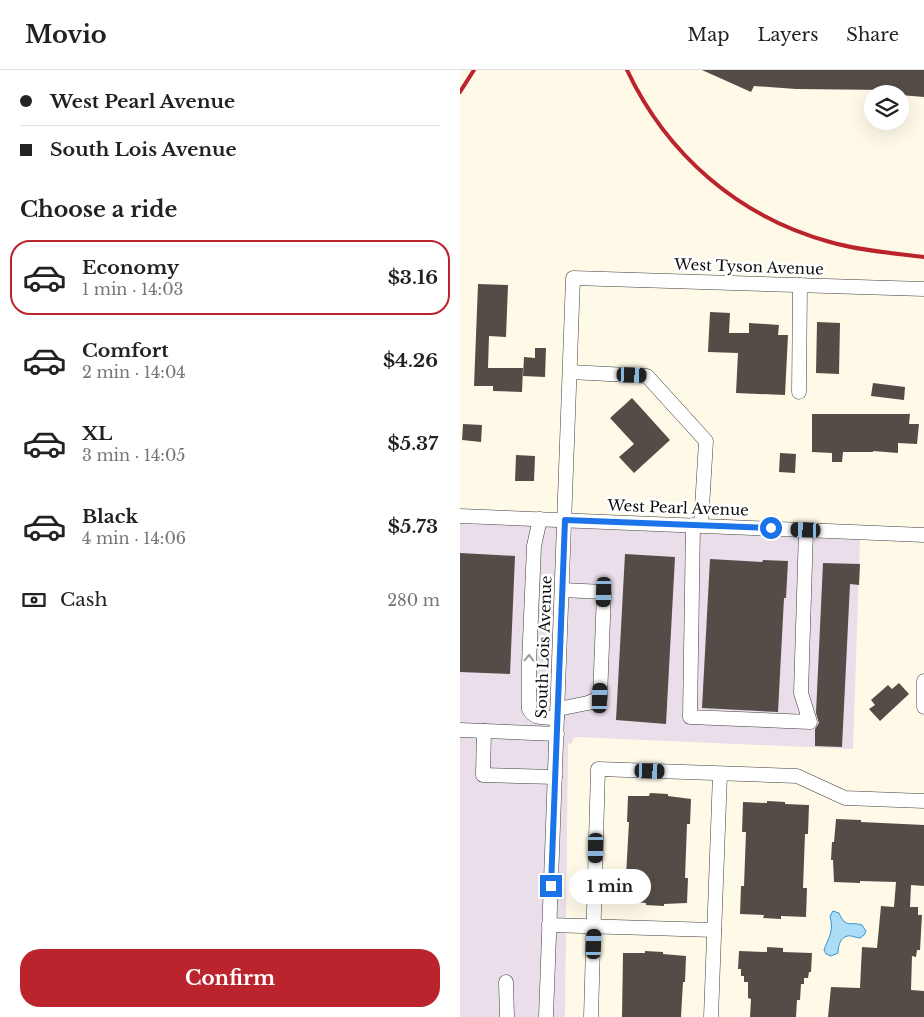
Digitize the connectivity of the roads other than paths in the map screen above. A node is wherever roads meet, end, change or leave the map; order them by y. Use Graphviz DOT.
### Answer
graph roads {
  1 [pos="573,278"];
  2 [pos="800,285"];
  3 [pos="924,289"];
  4 [pos="570,372"];
  5 [pos="799,392"];
  6 [pos="460,516"];
  7 [pos="540,519"];
  8 [pos="565,520"];
  9 [pos="697,525"];
  10 [pos="806,530"];
  11 [pos="924,535"];
  12 [pos="562,590"];
  13 [pos="924,681"];
  14 [pos="924,707"];
  15 [pos="558,714"];
  16 [pos="460,730"];
  17 [pos="484,731"];
  18 [pos="557,734"];
  19 [pos="720,774"];
  20 [pos="555,777"];
  21 [pos="924,801"];
  22 [pos="550,925"];
  23 [pos="595,926"];
  24 [pos="714,930"];
  25 [pos="506,982"];
  26 [pos="507,1017"];
  27 [pos="546,1017"];
  28 [pos="592,1017"];
  29 [pos="711,1017"];
  1 -- 2 [label="street, West Tyson Avenue"];
  1 -- 4 [label="street, South Lois Avenue"];
  2 -- 3 [label="street, West Tyson Avenue"];
  2 -- 5 [label="street"];
  4 -- 8 [label="street, South Lois Avenue"];
  4 -- 9 [label="street"];
  6 -- 7 [label="street, West Pearl Avenue"];
  7 -- 8 [label="street, West Pearl Avenue"];
  15 -- 7 [label="street, one-way"];
  8 -- 9 [label="street, West Pearl Avenue"];
  8 -- 12 [label="street, South Lois Avenue"];
  9 -- 10 [label="street, West Pearl Avenue"];
  9 -- 10 [label="street"];
  10 -- 11 [label="street, West Pearl Avenue"];
  12 -- 15 [label="street, South Lois Avenue"];
  12 -- 15 [label="street"];
  13 -- 14 [label="street"];
  15 -- 18 [label="street, South Lois Avenue"];
  16 -- 17 [label="street"];
  17 -- 18 [label="street"];
  17 -- 20 [label="street"];
  18 -- 20 [label="street, South Lois Avenue"];
  19 -- 21 [label="street"];
  19 -- 23 [label="street"];
  19 -- 24 [label="street"];
  20 -- 22 [label="street, South Lois Avenue"];
  22 -- 23 [label="street"];
  22 -- 27 [label="street, South Lois Avenue"];
  23 -- 24 [label="street"];
  23 -- 28 [label="street"];
  24 -- 29 [label="street"];
  25 -- 26 [label="street"];
}
